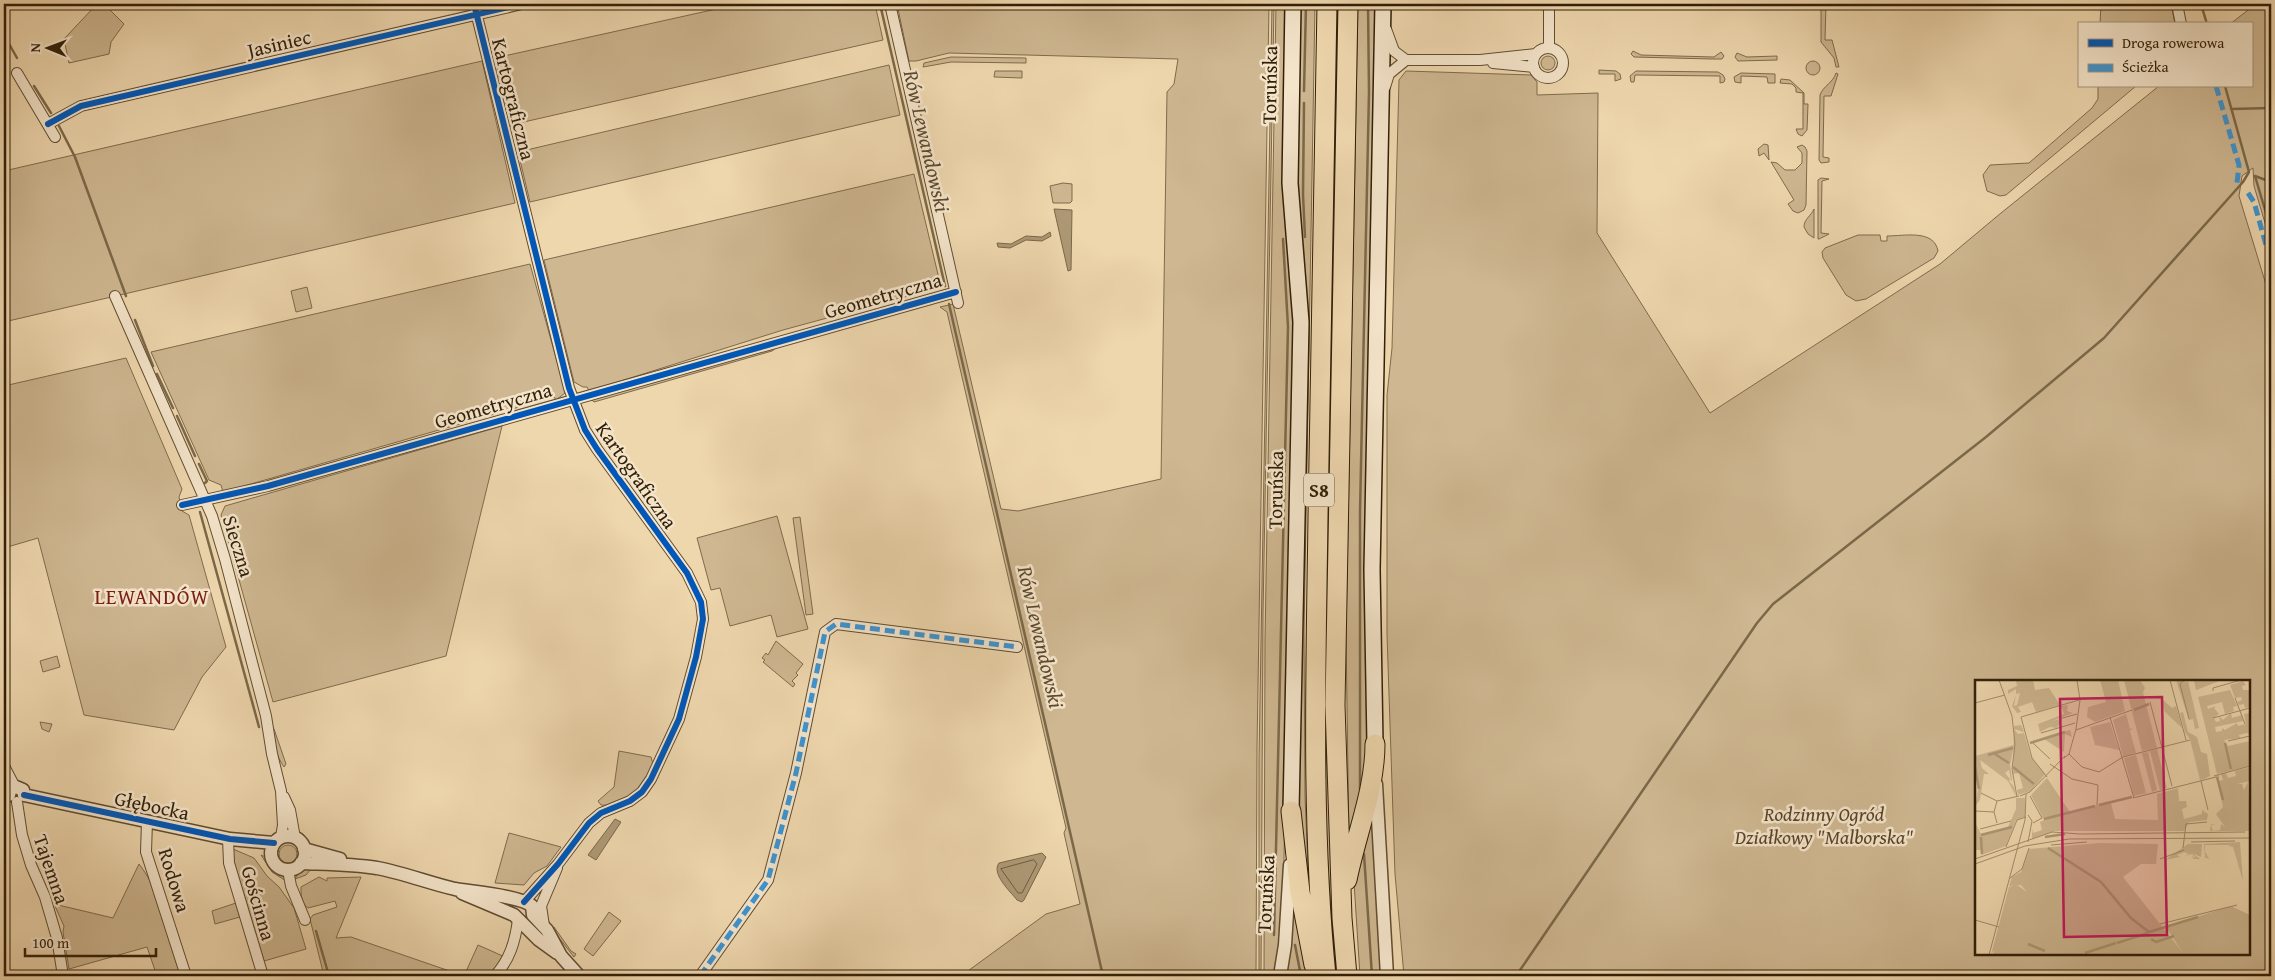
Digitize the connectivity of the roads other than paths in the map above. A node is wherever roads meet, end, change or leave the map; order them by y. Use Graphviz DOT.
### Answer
graph roads {
  1 [pos="474,4"];
  2 [pos="522,4"];
  3 [pos="890,4"];
  4 [pos="1293,4"];
  5 [pos="1327,4"];
  6 [pos="1348,4"];
  7 [pos="1549,4"];
  8 [pos="2177,4"];
  9 [pos="1383,7"];
  10 [pos="477,14"];
  11 [pos="2181,22"];
  12 [pos="1549,48"];
  13 [pos="1536,54"];
  14 [pos="1406,60"];
  15 [pos="1480,60"];
  16 [pos="1534,68"];
  17 [pos="17,73"];
  18 [pos="1381,105"];
  19 [pos="48,124"];
  20 [pos="54,137"];
  21 [pos="956,292"];
  22 [pos="115,296"];
  23 [pos="958,303"];
  24 [pos="573,400"];
  25 [pos="205,501"];
  26 [pos="182,505"];
  27 [pos="1017,647"];
  28 [pos="1375,744"];
  29 [pos="4,766"];
  30 [pos="281,791"];
  31 [pos="13,795"];
  32 [pos="1291,810"];
  33 [pos="147,820"];
  34 [pos="295,838"];
  35 [pos="229,839"];
  36 [pos="278,840"];
  37 [pos="304,849"];
  38 [pos="271,856"];
  39 [pos="301,863"];
  40 [pos="558,864"];
  41 [pos="364,866"];
  42 [pos="288,870"];
  43 [pos="456,889"];
  44 [pos="544,898"];
  45 [pos="528,907"];
  46 [pos="1342,918"];
  47 [pos="518,919"];
  48 [pos="305,920"];
  49 [pos="544,926"];
  50 [pos="562,956"];
  51 [pos="63,976"];
  52 [pos="186,976"];
  53 [pos="263,976"];
  54 [pos="496,976"];
  55 [pos="579,976"];
  56 [pos="700,976"];
  57 [pos="1280,976"];
  58 [pos="1317,976"];
  59 [pos="1326,976"];
  60 [pos="1347,976"];
  61 [pos="1387,976"];
  1 -- 10 [label="street, Kartograficzna"];
  2 -- 10 [label="street, Jasiniec"];
  3 -- 21 [label="street"];
  4 -- 32 [label="main road, Toruńska"];
  5 -- 59 [label="highway, S8"];
  6 -- 46 [label="highway, S8"];
  7 -- 12 [label="street"];
  8 -- 11 [label="street"];
  9 -- 14 [label="street"];
  9 -- 18 [label="main road"];
  10 -- 19 [label="street, Jasiniec"];
  10 -- 24 [label="street, Kartograficzna"];
  12 -- 13 [label="street"];
  12 -- 16 [label="street"];
  13 -- 15 [label="street"];
  13 -- 16 [label="street"];
  14 -- 15 [label="street"];
  14 -- 18 [label="street"];
  15 -- 16 [label="street"];
  17 -- 19 [label="street"];
  18 -- 28 [label="main road"];
  19 -- 20 [label="street"];
  21 -- 23 [label="street"];
  21 -- 24 [label="street, Geometryczna"];
  22 -- 25 [label="street, Sieczna"];
  24 -- 25 [label="street, Geometryczna"];
  24 -- 40 [label="street, Kartograficzna"];
  25 -- 26 [label="street, Geometryczna"];
  25 -- 30 [label="street, Sieczna"];
  27 -- 56 [label="street"];
  28 -- 46 [label="highway"];
  28 -- 61 [label="street"];
  29 -- 31 [label="street, Tajemna"];
  30 -- 34 [label="street, Sieczna"];
  30 -- 36 [label="street, Sieczna"];
  31 -- 33 [label="street, Głębocka"];
  31 -- 51 [label="street, Tajemna"];
  32 -- 57 [label="street, Toruńska"];
  32 -- 58 [label="highway"];
  33 -- 35 [label="street, Głębocka"];
  33 -- 52 [label="street, Rodowa"];
  34 -- 36 [label="street, Głębocka"];
  34 -- 37 [label="street"];
  35 -- 36 [label="street, Głębocka"];
  35 -- 38 [label="street, Głębocka"];
  35 -- 53 [label="street, Gościnna"];
  36 -- 38 [label="street"];
  37 -- 39 [label="street"];
  37 -- 41 [label="street"];
  38 -- 42 [label="street, Głębocka"];
  39 -- 41 [label="street"];
  39 -- 42 [label="street"];
  40 -- 44 [label="street, Kartograficzna"];
  40 -- 45 [label="street, Kartograficzna"];
  41 -- 43 [label="street"];
  42 -- 48 [label="street"];
  43 -- 45 [label="street"];
  43 -- 47 [label="street"];
  44 -- 45 [label="street, Kartograficzna"];
  44 -- 49 [label="street, Kartograficzna"];
  45 -- 47 [label="street"];
  45 -- 47 [label="street"];
  45 -- 49 [label="street"];
  46 -- 60 [label="highway, S8"];
  47 -- 50 [label="street"];
  47 -- 54 [label="street"];
  49 -- 50 [label="street"];
  50 -- 55 [label="street"];
}
